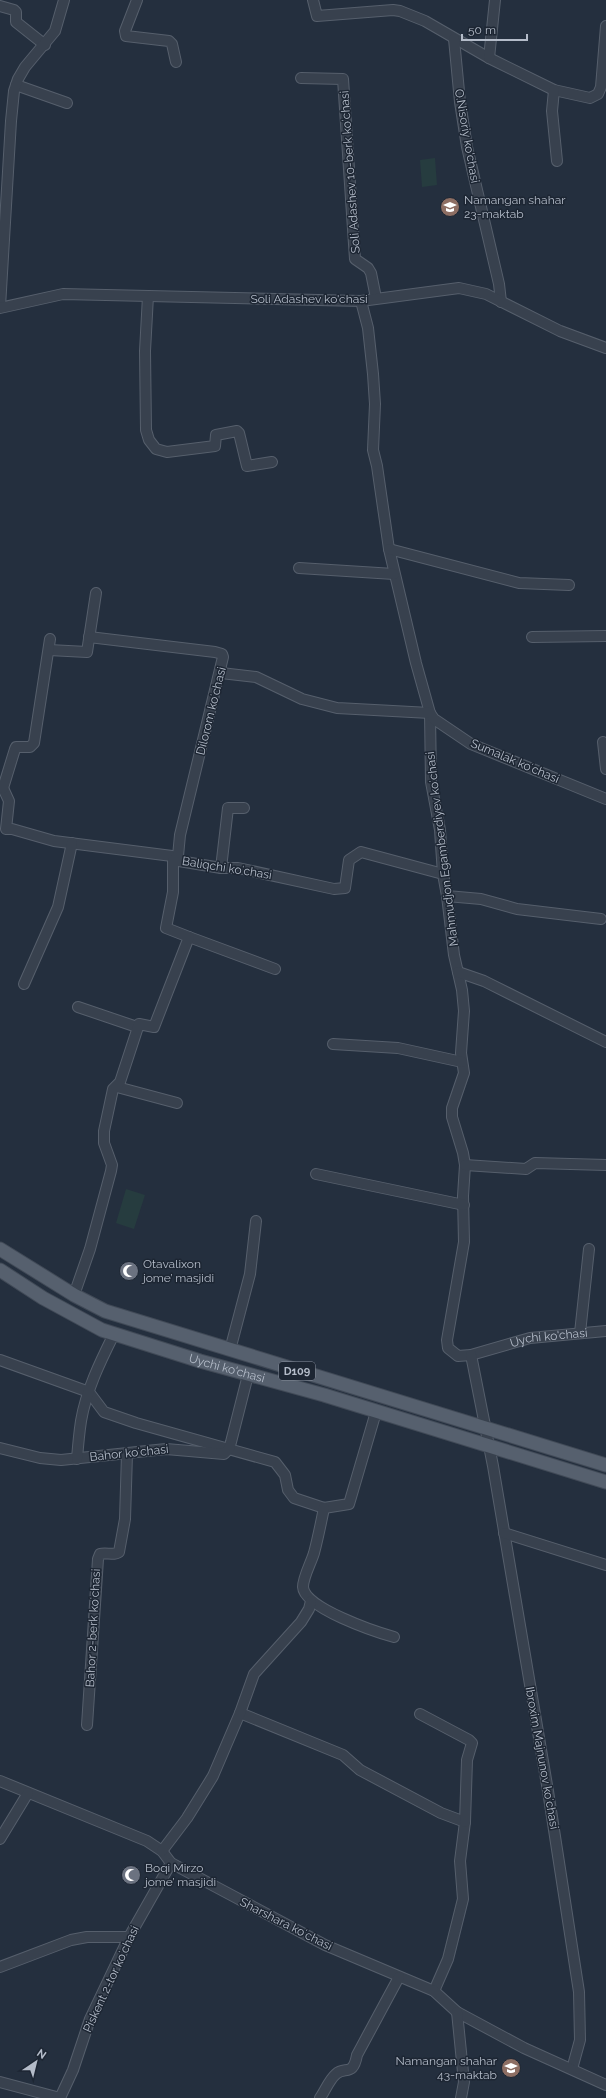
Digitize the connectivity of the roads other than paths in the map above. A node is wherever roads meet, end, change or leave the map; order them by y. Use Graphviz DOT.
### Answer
graph roads {
  1 [pos="64,0"];
  2 [pos="136,0"];
  3 [pos="312,0"];
  4 [pos="495,0"];
  5 [pos="393,5"];
  6 [pos="0,6"];
  7 [pos="606,26"];
  8 [pos="454,39"];
  9 [pos="44,45"];
  10 [pos="605,55"];
  11 [pos="489,58"];
  12 [pos="176,62"];
  13 [pos="301,78"];
  14 [pos="16,84"];
  15 [pos="554,90"];
  16 [pos="67,103"];
  17 [pos="557,161"];
  18 [pos="148,296"];
  19 [pos="376,298"];
  20 [pos="361,301"];
  21 [pos="501,302"];
  22 [pos="0,308"];
  23 [pos="606,348"];
  24 [pos="272,462"];
  25 [pos="389,549"];
  26 [pos="299,568"];
  27 [pos="394,574"];
  28 [pos="569,584"];
  29 [pos="96,593"];
  30 [pos="89,636"];
  31 [pos="606,636"];
  32 [pos="532,637"];
  33 [pos="50,639"];
  34 [pos="49,650"];
  35 [pos="221,673"];
  36 [pos="430,713"];
  37 [pos="603,742"];
  38 [pos="606,769"];
  39 [pos="2,787"];
  40 [pos="606,799"];
  41 [pos="244,808"];
  42 [pos="72,843"];
  43 [pos="175,858"];
  44 [pos="221,868"];
  45 [pos="443,874"];
  46 [pos="447,896"];
  47 [pos="600,919"];
  48 [pos="189,937"];
  49 [pos="275,969"];
  50 [pos="458,972"];
  51 [pos="24,984"];
  52 [pos="78,1007"];
  53 [pos="137,1027"];
  54 [pos="606,1042"];
  55 [pos="333,1044"];
  56 [pos="462,1062"];
  57 [pos="117,1087"];
  58 [pos="177,1103"];
  59 [pos="465,1165"];
  60 [pos="606,1165"];
  61 [pos="316,1174"];
  62 [pos="464,1205"];
  63 [pos="256,1220"];
  64 [pos="0,1249"];
  65 [pos="589,1249"];
  66 [pos="0,1270"];
  67 [pos="74,1295"];
  68 [pos="606,1331"];
  69 [pos="580,1333"];
  70 [pos="114,1334"];
  71 [pos="230,1350"];
  72 [pos="471,1355"];
  73 [pos="0,1360"];
  74 [pos="248,1375"];
  75 [pos="89,1392"];
  76 [pos="376,1412"];
  77 [pos="486,1428"];
  78 [pos="489,1447"];
  79 [pos="0,1448"];
  80 [pos="229,1449"];
  81 [pos="127,1454"];
  82 [pos="77,1459"];
  83 [pos="606,1465"];
  84 [pos="606,1482"];
  85 [pos="324,1508"];
  86 [pos="504,1533"];
  87 [pos="606,1565"];
  88 [pos="310,1601"];
  89 [pos="394,1637"];
  90 [pos="240,1713"];
  91 [pos="420,1714"];
  92 [pos="87,1725"];
  93 [pos="0,1781"];
  94 [pos="28,1793"];
  95 [pos="465,1822"];
  96 [pos="0,1839"];
  97 [pos="162,1851"];
  98 [pos="171,1863"];
  99 [pos="129,1937"];
  100 [pos="0,1967"];
  101 [pos="399,1977"];
  102 [pos="434,1991"];
  103 [pos="457,2012"];
  104 [pos="572,2069"];
  105 [pos="0,2082"];
  106 [pos="606,2086"];
  107 [pos="60,2098"];
  108 [pos="320,2098"];
  109 [pos="461,2098"];
  1 -- 9 [label="street"];
  2 -- 12 [label="street"];
  3 -- 5 [label="street"];
  4 -- 11 [label="street"];
  5 -- 8 [label="street"];
  6 -- 9 [label="street"];
  7 -- 10 [label="street"];
  8 -- 11 [label="street"];
  8 -- 21 [label="street, O.Nisoriy ko'chasi"];
  9 -- 14 [label="street"];
  10 -- 15 [label="street"];
  11 -- 15 [label="street"];
  13 -- 19 [label="street, Soli Adashev 10-berk koʻchasi"];
  14 -- 16 [label="street"];
  14 -- 22 [label="street"];
  15 -- 17 [label="street"];
  18 -- 20 [label="street, Soli Adashev ko'chasi"];
  18 -- 22 [label="street, Soli Adashev ko'chasi"];
  18 -- 24 [label="street"];
  19 -- 20 [label="street, Soli Adashev ko'chasi"];
  19 -- 21 [label="street, Soli Adashev ko'chasi"];
  20 -- 25 [label="street, Mahmudjon Egamberdiyev koʻchasi"];
  21 -- 23 [label="street, Soli Adashev ko'chasi"];
  25 -- 27 [label="street, Mahmudjon Egamberdiyev koʻchasi"];
  25 -- 28 [label="street"];
  26 -- 27 [label="street"];
  27 -- 36 [label="street, Mahmudjon Egamberdiyev koʻchasi"];
  29 -- 30 [label="street"];
  30 -- 34 [label="street"];
  30 -- 35 [label="street, Dilorom koʻchasi"];
  31 -- 32 [label="street"];
  33 -- 34 [label="street"];
  34 -- 39 [label="street"];
  35 -- 36 [label="street"];
  35 -- 43 [label="street, Dilorom koʻchasi"];
  36 -- 40 [label="street, Sumalak koʻchasi"];
  36 -- 45 [label="street, Mahmudjon Egamberdiyev koʻchasi"];
  37 -- 38 [label="street"];
  39 -- 42 [label="street, Baliqchi koʻchasi"];
  41 -- 44 [label="street"];
  42 -- 43 [label="street, Baliqchi koʻchasi"];
  42 -- 51 [label="street"];
  43 -- 44 [label="street, Baliqchi koʻchasi"];
  43 -- 48 [label="street, Dilorom koʻchasi"];
  44 -- 45 [label="street, Baliqchi koʻchasi"];
  45 -- 46 [label="street, Mahmudjon Egamberdiyev koʻchasi"];
  46 -- 47 [label="street"];
  46 -- 50 [label="street, Mahmudjon Egamberdiyev koʻchasi"];
  48 -- 49 [label="street"];
  48 -- 53 [label="street"];
  50 -- 54 [label="street"];
  50 -- 56 [label="street, Mahmudjon Egamberdiyev koʻchasi"];
  52 -- 53 [label="street"];
  53 -- 57 [label="street"];
  55 -- 56 [label="street"];
  56 -- 59 [label="street, Mahmudjon Egamberdiyev koʻchasi"];
  57 -- 58 [label="street"];
  57 -- 67 [label="street"];
  59 -- 60 [label="street"];
  59 -- 62 [label="street, Mahmudjon Egamberdiyev koʻchasi"];
  61 -- 62 [label="street"];
  62 -- 72 [label="street, Mahmudjon Egamberdiyev koʻchasi"];
  63 -- 71 [label="street"];
  64 -- 67 [label="main road, Uychi ko'chasi / D109"];
  65 -- 69 [label="street"];
  66 -- 70 [label="main road, Uychi ko'chasi / D109"];
  67 -- 71 [label="main road, Uychi ko'chasi / D109"];
  68 -- 69 [label="street, Uychi ko'chasi"];
  69 -- 72 [label="street, Uychi ko'chasi"];
  70 -- 74 [label="main road, Uychi ko'chasi / D109"];
  70 -- 75 [label="street"];
  71 -- 77 [label="main road, Uychi ko'chasi / D109"];
  72 -- 77 [label="street"];
  73 -- 75 [label="street"];
  74 -- 76 [label="main road, Uychi ko'chasi / D109"];
  74 -- 80 [label="street"];
  75 -- 80 [label="street"];
  75 -- 82 [label="street"];
  76 -- 78 [label="main road, Uychi ko'chasi / D109"];
  76 -- 85 [label="street"];
  77 -- 78 [label="street"];
  77 -- 83 [label="main road, Uychi ko'chasi / D109"];
  78 -- 84 [label="main road, Uychi ko'chasi / D109"];
  78 -- 86 [label="street, Ibroxim Majnunov koʻchasi"];
  79 -- 82 [label="street, Bahor koʻchasi"];
  80 -- 81 [label="street, Bahor koʻchasi"];
  80 -- 85 [label="street"];
  81 -- 82 [label="street, Bahor koʻchasi"];
  81 -- 92 [label="street, Bahor 2-berk koʻchasi"];
  85 -- 88 [label="street"];
  86 -- 87 [label="street"];
  86 -- 104 [label="street, Ibroxim Majnunov koʻchasi"];
  88 -- 89 [label="street"];
  88 -- 90 [label="street"];
  90 -- 95 [label="street"];
  90 -- 97 [label="street"];
  91 -- 95 [label="street"];
  93 -- 94 [label="street, Sharshara koʻchasi"];
  94 -- 96 [label="street"];
  94 -- 97 [label="street, Sharshara koʻchasi"];
  95 -- 102 [label="street"];
  97 -- 98 [label="street, Sharshara koʻchasi"];
  98 -- 99 [label="street, Piskent 2-tor koʻchasi"];
  98 -- 101 [label="street, Sharshara koʻchasi"];
  99 -- 100 [label="street"];
  99 -- 107 [label="street, Piskent 2-tor koʻchasi"];
  101 -- 102 [label="street, Sharshara koʻchasi"];
  101 -- 108 [label="street"];
  102 -- 103 [label="street, Sharshara koʻchasi"];
  103 -- 104 [label="street, Sharshara koʻchasi"];
  103 -- 109 [label="street"];
  104 -- 106 [label="street, Sharshara koʻchasi"];
  105 -- 107 [label="street"];
}
